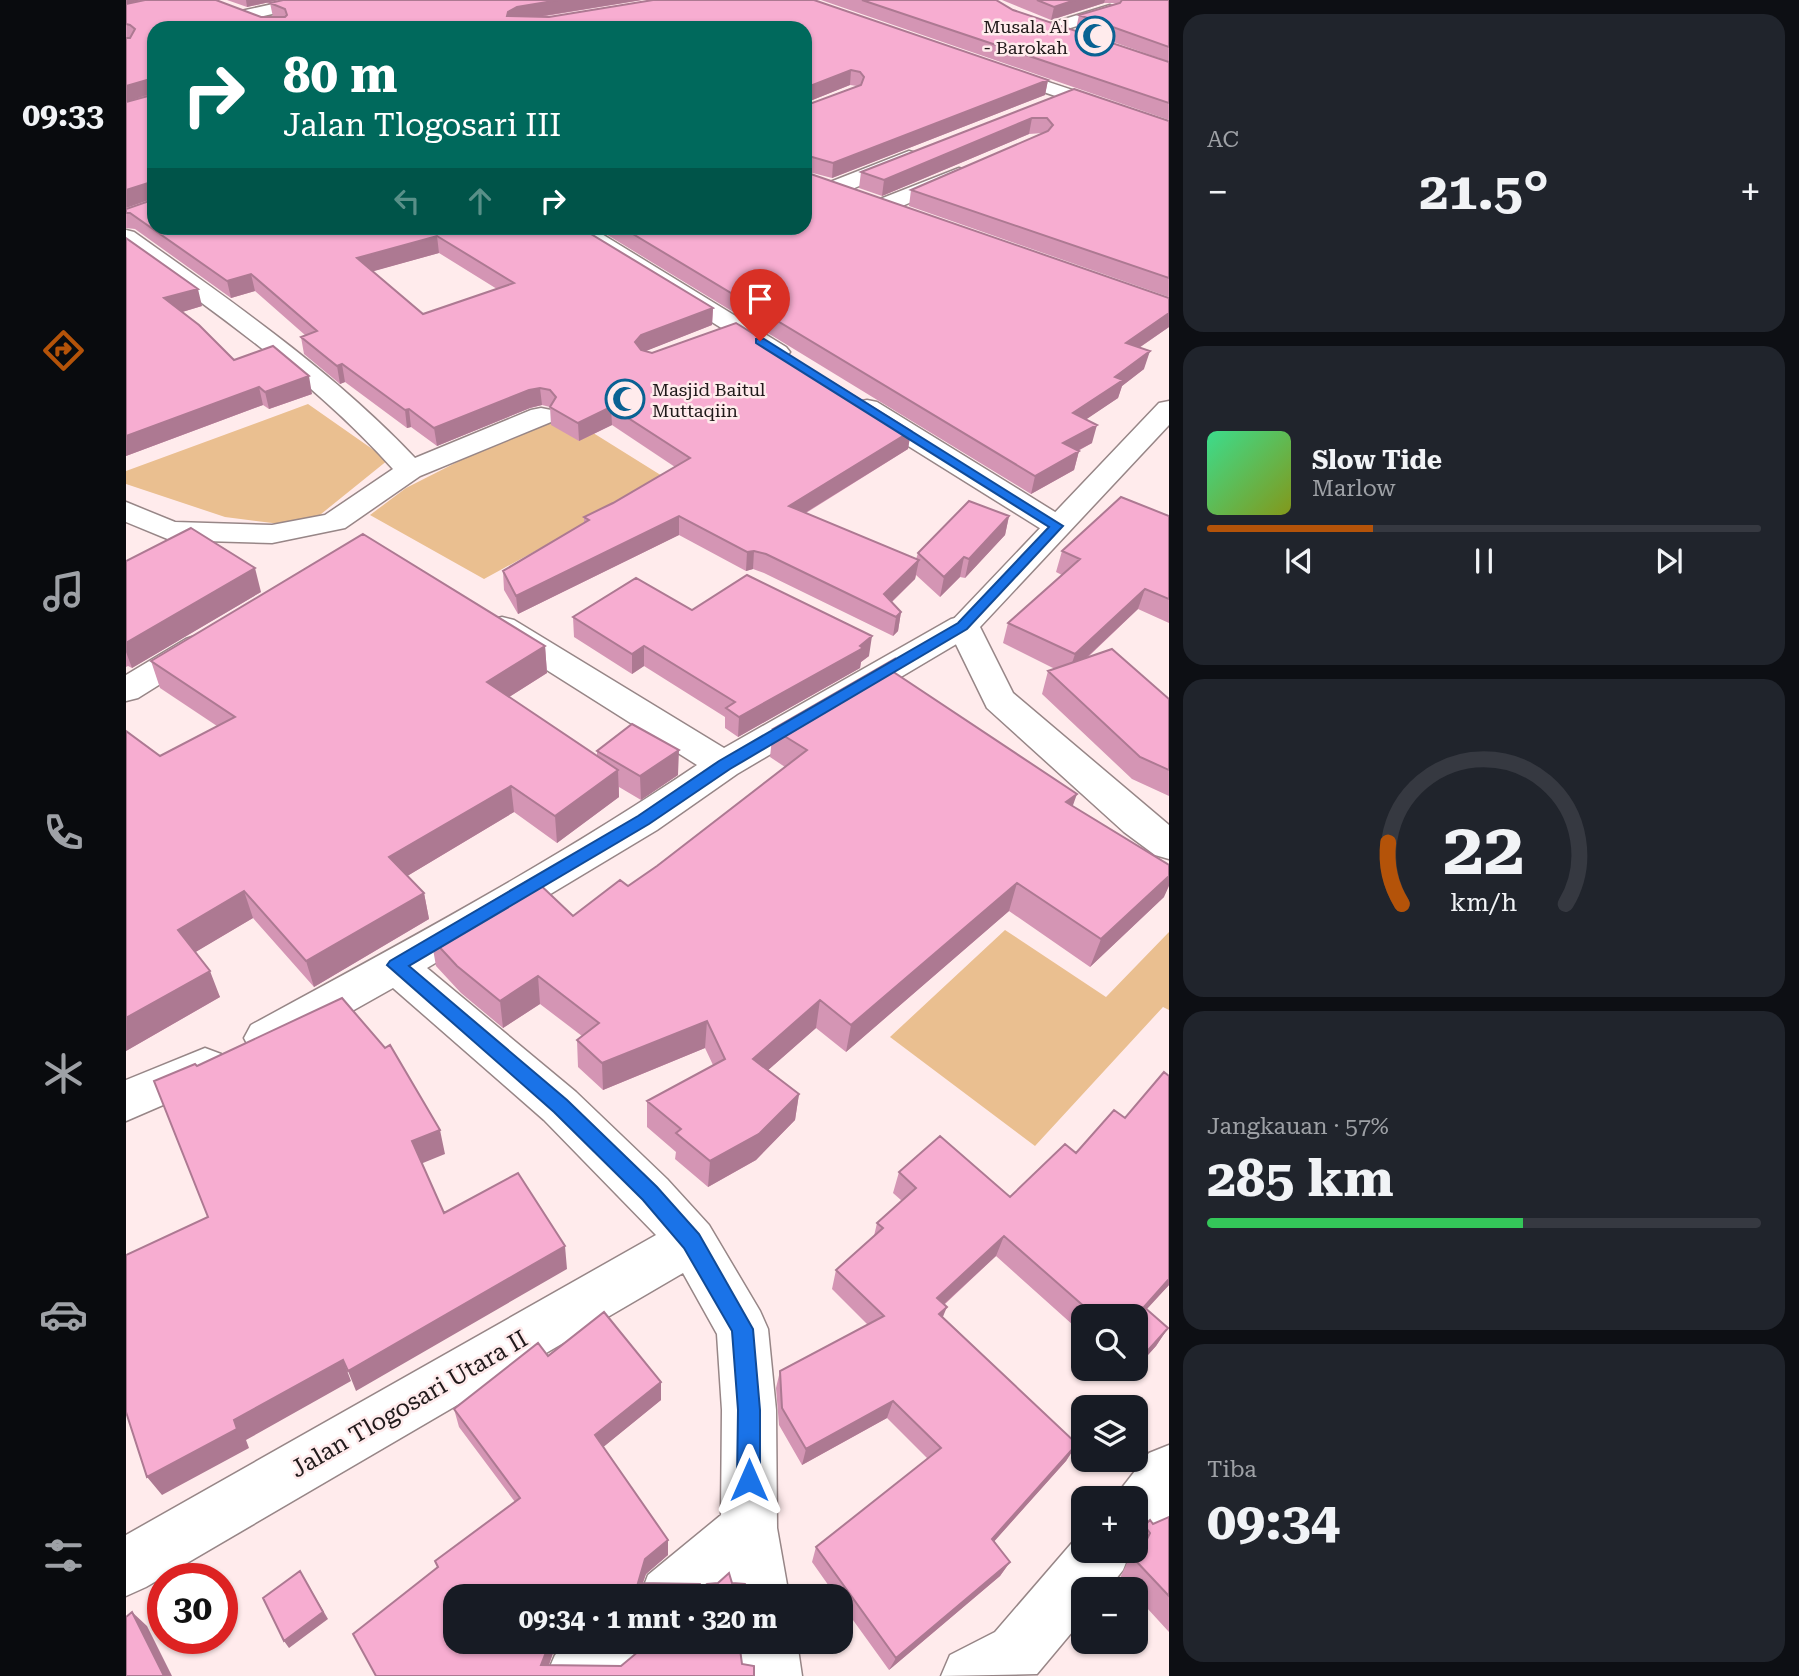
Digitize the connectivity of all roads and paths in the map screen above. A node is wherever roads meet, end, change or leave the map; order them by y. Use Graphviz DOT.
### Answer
graph roads {
  1 [pos="313,0"];
  2 [pos="226,8"];
  3 [pos="1110,10"];
  4 [pos="247,15"];
  5 [pos="262,21"];
  6 [pos="1076,37"];
  7 [pos="984,66"];
  8 [pos="1071,95"];
  9 [pos="1046,104"];
  10 [pos="1169,129"];
  11 [pos="922,152"];
  12 [pos="979,165"];
  13 [pos="883,206"];
  14 [pos="909,215"];
  15 [pos="588,235"];
  16 [pos="126,237"];
  17 [pos="738,327"];
  18 [pos="709,338"];
  19 [pos="795,363"];
  20 [pos="841,392"];
  21 [pos="1169,409"];
  22 [pos="541,416"];
  23 [pos="410,470"];
  24 [pos="126,511"];
  25 [pos="1056,526"];
  26 [pos="472,608"];
  27 [pos="962,626"];
  28 [pos="218,634"];
  29 [pos="870,641"];
  30 [pos="906,658"];
  31 [pos="126,690"];
  32 [pos="724,765"];
  33 [pos="1169,845"];
  34 [pos="396,965"];
  35 [pos="126,1101"];
  36 [pos="692,1241"];
  37 [pos="1169,1473"];
  38 [pos="1148,1498"];
  39 [pos="749,1528"];
  40 [pos="1092,1563"];
  41 [pos="126,1567"];
  42 [pos="683,1584"];
  43 [pos="758,1584"];
  44 [pos="602,1654"];
  45 [pos="769,1654"];
  46 [pos="576,1676"];
  47 [pos="772,1676"];
  48 [pos="971,1676"];
  1 -- 4 [label="street"];
  2 -- 4 [label="street"];
  3 -- 6 [label="street"];
  4 -- 5 [label="street"];
  7 -- 8 [label="street"];
  8 -- 9 [label="street"];
  8 -- 10 [label="street"];
  11 -- 13 [label="street"];
  12 -- 13 [label="street"];
  13 -- 14 [label="street"];
  15 -- 17 [label="street"];
  16 -- 23 [label="street"];
  17 -- 18 [label="street"];
  17 -- 19 [label="street"];
  20 -- 25 [label="street"];
  21 -- 25 [label="street"];
  22 -- 23 [label="street"];
  23 -- 24 [label="street"];
  25 -- 27 [label="street"];
  26 -- 32 [label="street"];
  27 -- 30 [label="street"];
  27 -- 33 [label="street"];
  28 -- 31 [label="street"];
  29 -- 30 [label="street"];
  30 -- 32 [label="street"];
  32 -- 34 [label="street"];
  34 -- 35 [label="street"];
  34 -- 36 [label="street"];
  36 -- 39 [label="street"];
  36 -- 41 [label="street, Jalan Tlogosari Utara II"];
  37 -- 38 [label="street"];
  39 -- 42 [label="street"];
  39 -- 43 [label="street"];
  40 -- 48 [label="street"];
  44 -- 46 [label="street"];
  45 -- 47 [label="street"];
}
